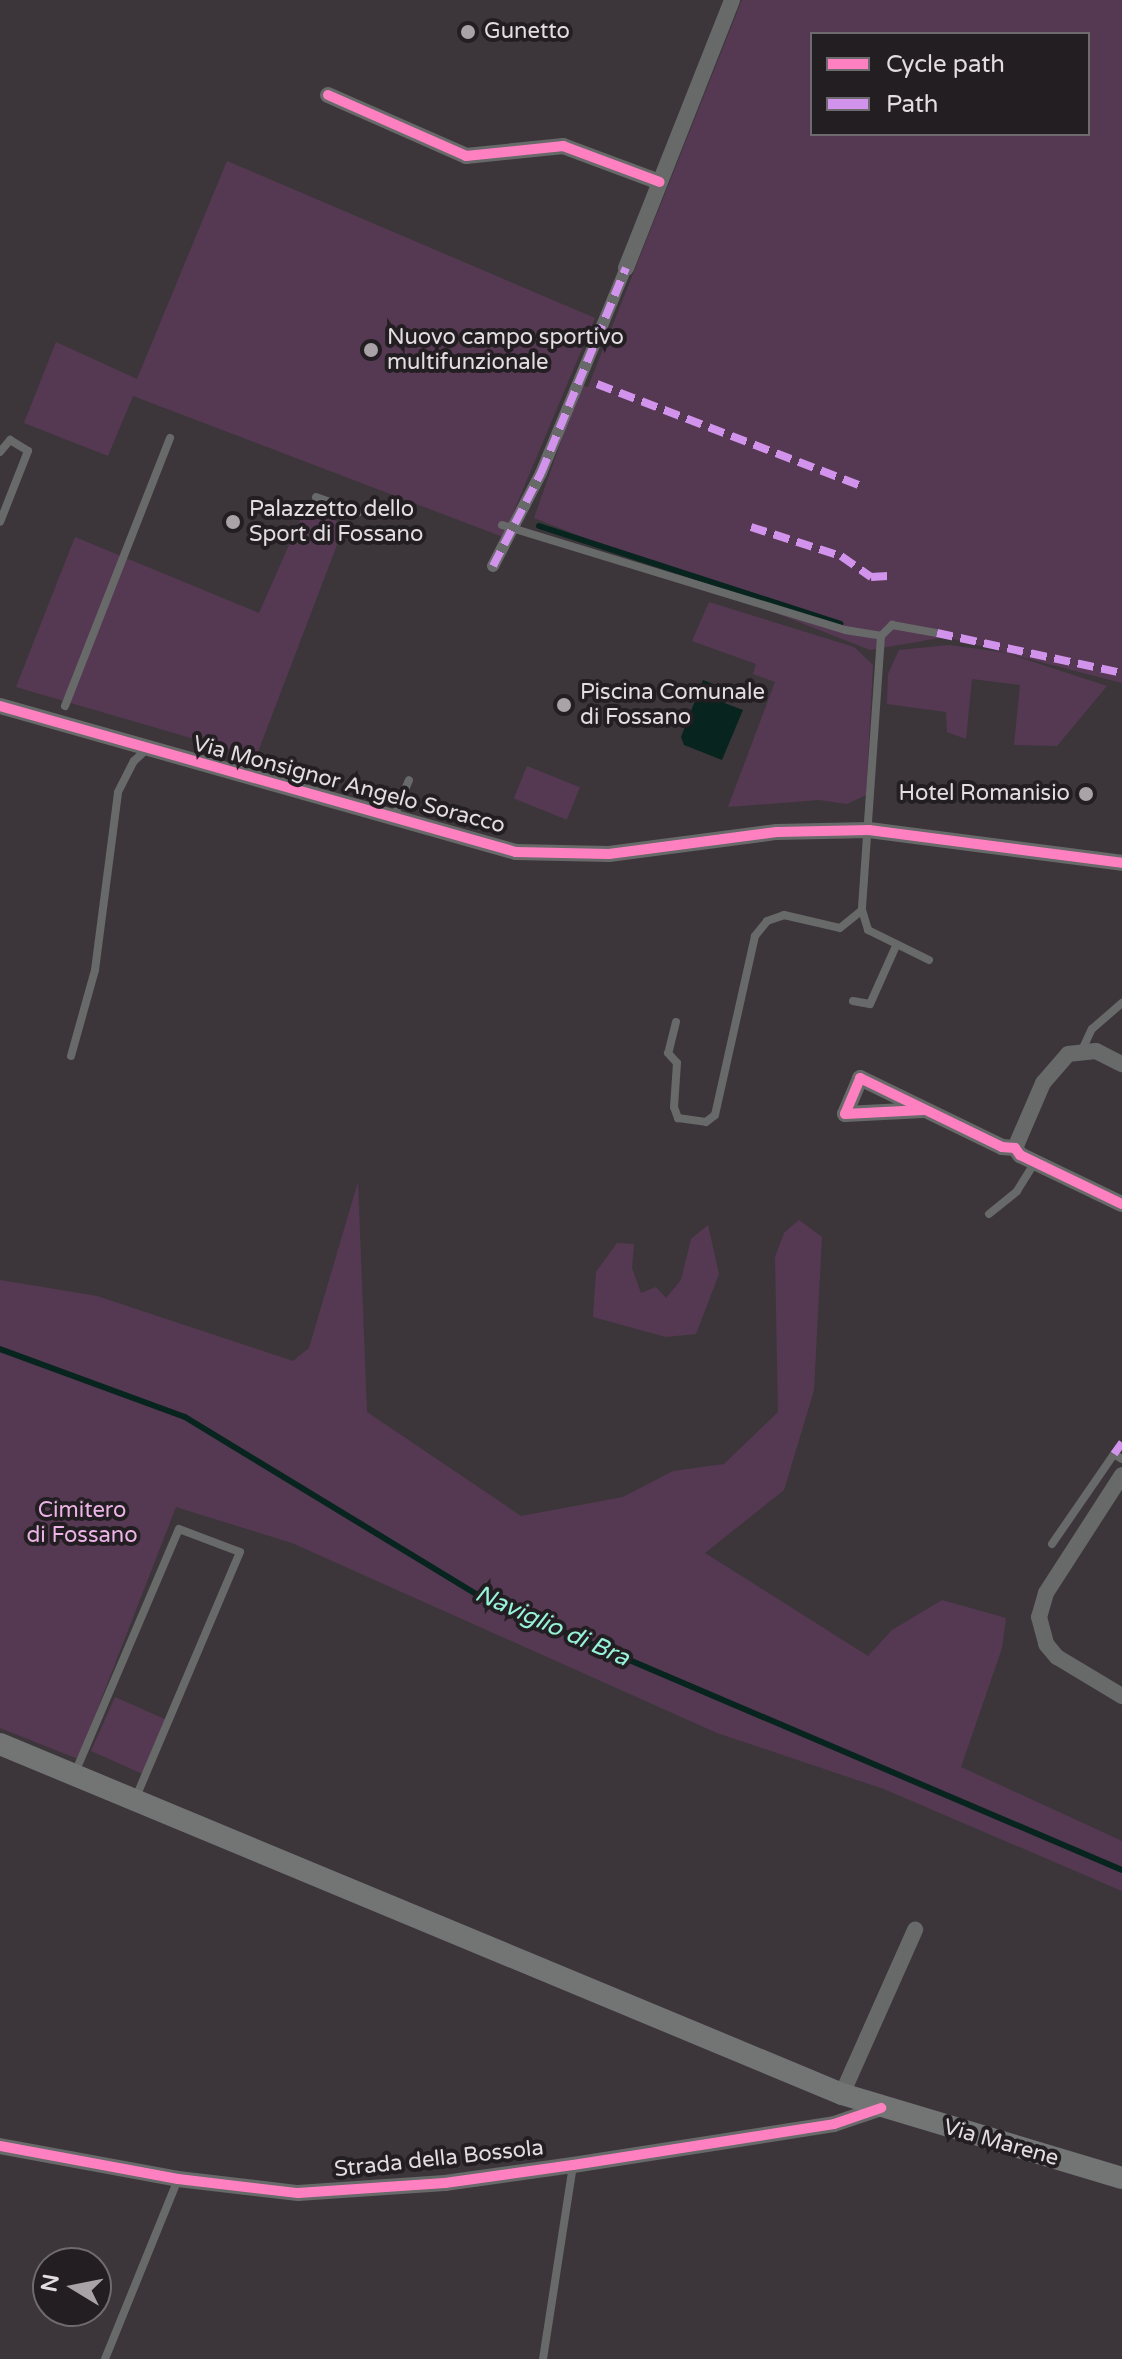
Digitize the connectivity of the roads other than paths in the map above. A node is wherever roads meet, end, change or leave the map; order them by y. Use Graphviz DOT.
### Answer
graph roads {
  1 [pos="732,0"];
  2 [pos="328,95"];
  3 [pos="660,182"];
  4 [pos="626,268"];
  5 [pos="170,438"];
  6 [pos="0,452"];
  7 [pos="316,497"];
  8 [pos="358,512"];
  9 [pos="0,522"];
  10 [pos="509,526"];
  11 [pos="493,566"];
  12 [pos="937,633"];
  13 [pos="881,636"];
  14 [pos="0,706"];
  15 [pos="65,706"];
  16 [pos="147,749"];
  17 [pos="409,780"];
  18 [pos="393,820"];
  19 [pos="869,830"];
  20 [pos="1122,863"];
  21 [pos="862,910"];
  22 [pos="896,946"];
  23 [pos="929,960"];
  24 [pos="853,1001"];
  25 [pos="1122,1003"];
  26 [pos="676,1022"];
  27 [pos="1082,1050"];
  28 [pos="71,1056"];
  29 [pos="1122,1064"];
  30 [pos="923,1110"];
  31 [pos="1015,1148"];
  32 [pos="1035,1162"];
  33 [pos="1122,1204"];
  34 [pos="989,1214"];
  35 [pos="1122,1459"];
  36 [pos="1122,1475"];
  37 [pos="1052,1544"];
  38 [pos="1122,1696"];
  39 [pos="0,1744"];
  40 [pos="73,1776"];
  41 [pos="134,1801"];
  42 [pos="915,1930"];
  43 [pos="842,2094"];
  44 [pos="881,2108"];
  45 [pos="0,2146"];
  46 [pos="573,2165"];
  47 [pos="1122,2178"];
  48 [pos="178,2179"];
  49 [pos="105,2359"];
  50 [pos="543,2359"];
  1 -- 3 [label="street"];
  2 -- 3 [label="street"];
  3 -- 4 [label="street"];
  4 -- 10 [label="street"];
  5 -- 15 [label="lane"];
  6 -- 9 [label="lane"];
  7 -- 8 [label="lane"];
  10 -- 11 [label="street"];
  10 -- 13 [label="lane"];
  12 -- 13 [label="lane"];
  13 -- 19 [label="lane"];
  14 -- 16 [label="street, Via Monsignor Angelo Soracco"];
  16 -- 18 [label="street, Via Monsignor Angelo Soracco"];
  16 -- 28 [label="lane"];
  17 -- 18 [label="lane"];
  18 -- 19 [label="street, Via Monsignor Angelo Soracco"];
  19 -- 20 [label="street, Via Monsignor Angelo Soracco"];
  19 -- 21 [label="lane"];
  21 -- 22 [label="lane"];
  21 -- 26 [label="lane"];
  22 -- 23 [label="lane"];
  22 -- 24 [label="lane"];
  25 -- 27 [label="lane"];
  27 -- 29 [label="street"];
  27 -- 31 [label="street"];
  30 -- 31 [label="street"];
  31 -- 32 [label="street"];
  32 -- 33 [label="street"];
  32 -- 34 [label="lane"];
  35 -- 37 [label="lane"];
  36 -- 38 [label="street"];
  39 -- 40 [label="main road, Via Marene"];
  40 -- 41 [label="main road, Via Marene"];
  40 -- 41 [label="lane"];
  41 -- 43 [label="main road, Via Marene"];
  42 -- 43 [label="street"];
  43 -- 44 [label="main road, Via Marene"];
  44 -- 46 [label="street, Strada della Bossola"];
  44 -- 47 [label="main road, Via Marene"];
  45 -- 48 [label="street, Strada della Bossola"];
  46 -- 48 [label="street, Strada della Bossola"];
  46 -- 50 [label="lane"];
  48 -- 49 [label="lane"];
}
